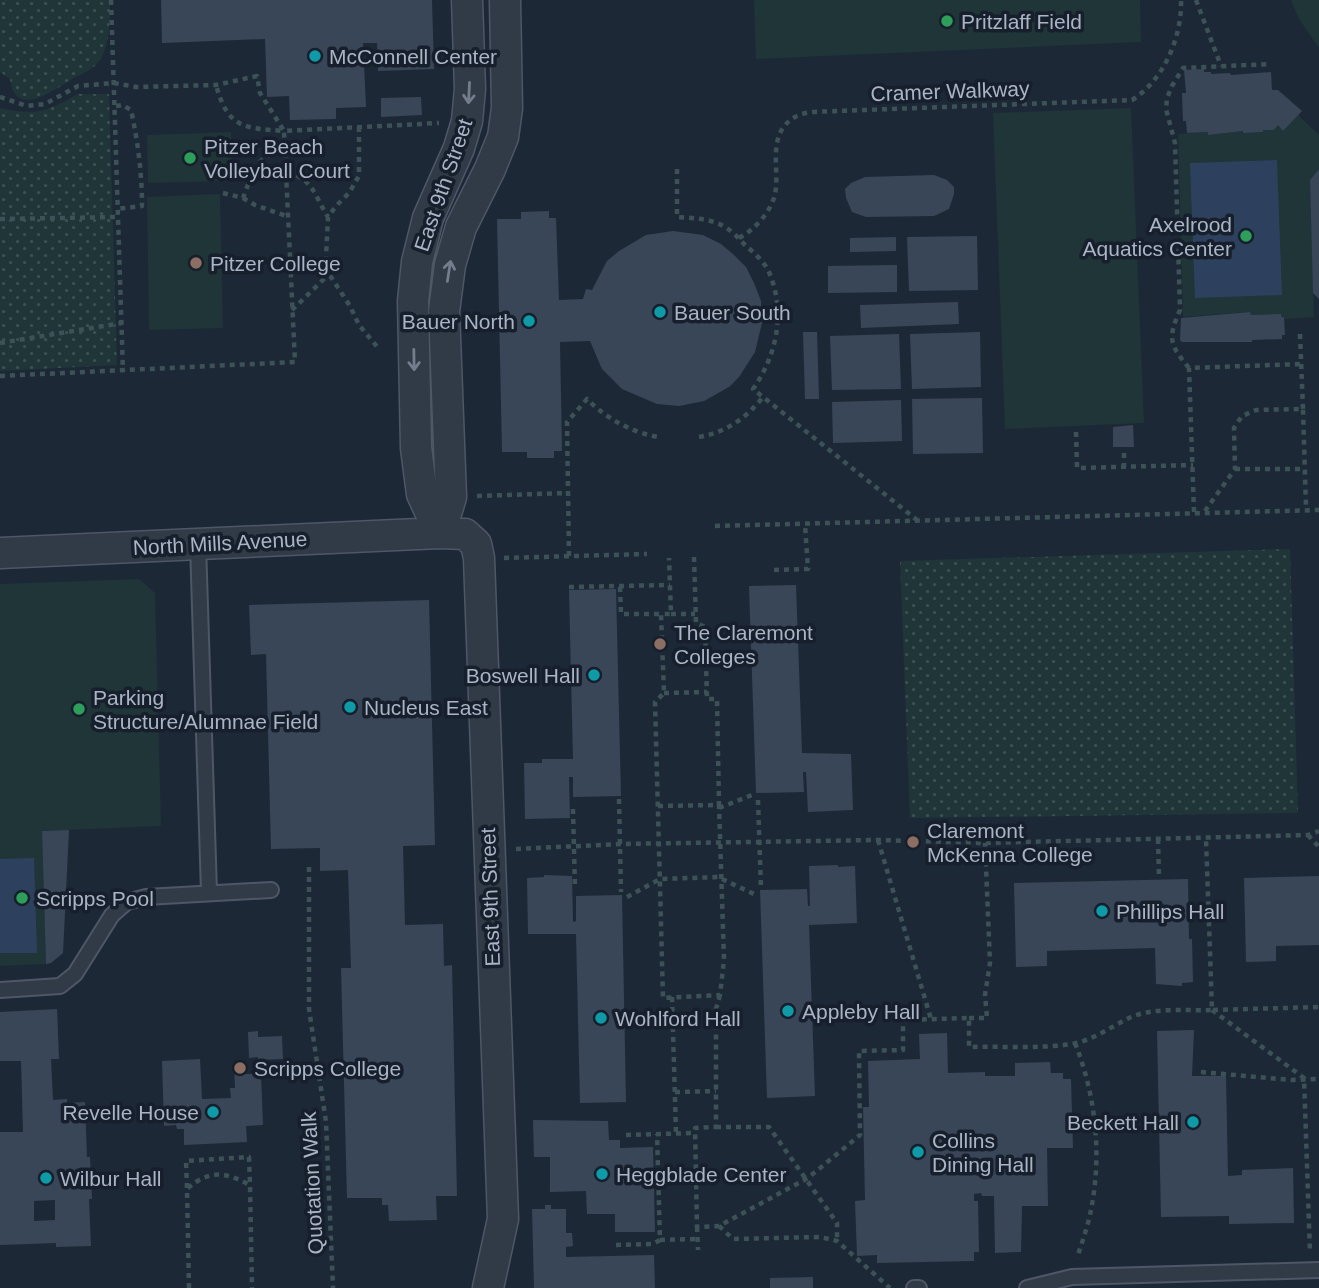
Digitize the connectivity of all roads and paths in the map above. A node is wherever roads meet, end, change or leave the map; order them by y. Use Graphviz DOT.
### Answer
graph roads {
  1 [pos="111,0"];
  2 [pos="467,0"];
  3 [pos="505,0"];
  4 [pos="1181,0"];
  5 [pos="1196,0"];
  6 [pos="1271,64"];
  7 [pos="1221,66"];
  8 [pos="114,83"];
  9 [pos="216,85"];
  10 [pos="0,97"];
  11 [pos="116,106"];
  12 [pos="467,121"];
  13 [pos="359,127"];
  14 [pos="284,131"];
  15 [pos="286,152"];
  16 [pos="677,169"];
  17 [pos="287,172"];
  18 [pos="223,193"];
  19 [pos="243,198"];
  20 [pos="117,209"];
  21 [pos="117,217"];
  22 [pos="289,217"];
  23 [pos="328,217"];
  24 [pos="0,219"];
  25 [pos="739,238"];
  26 [pos="329,274"];
  27 [pos="292,310"];
  28 [pos="122,323"];
  29 [pos="1300,334"];
  30 [pos="0,343"];
  31 [pos="379,349"];
  32 [pos="1301,364"];
  33 [pos="1189,368"];
  34 [pos="123,372"];
  35 [pos="0,376"];
  36 [pos="431,393"];
  37 [pos="763,397"];
  38 [pos="1303,409"];
  39 [pos="1076,432"];
  40 [pos="658,437"];
  41 [pos="699,437"];
  42 [pos="433,447"];
  43 [pos="1124,453"];
  44 [pos="1193,465"];
  45 [pos="1124,467"];
  46 [pos="1305,469"];
  47 [pos="1235,470"];
  48 [pos="567,494"];
  49 [pos="451,496"];
  50 [pos="1306,508"];
  51 [pos="1319,510"];
  52 [pos="1194,512"];
  53 [pos="1204,512"];
  54 [pos="918,521"];
  55 [pos="805,525"];
  56 [pos="716,526"];
  57 [pos="440,533"];
  58 [pos="198,544"];
  59 [pos="0,553"];
  60 [pos="647,554"];
  61 [pos="569,556"];
  62 [pos="694,557"];
  63 [pos="479,558"];
  64 [pos="669,558"];
  65 [pos="774,570"];
  66 [pos="670,585"];
  67 [pos="569,587"];
  68 [pos="620,587"];
  69 [pos="661,614"];
  70 [pos="671,614"];
  71 [pos="695,614"];
  72 [pos="707,692"];
  73 [pos="664,693"];
  74 [pos="752,795"];
  75 [pos="619,799"];
  76 [pos="758,800"];
  77 [pos="659,806"];
  78 [pos="719,807"];
  79 [pos="573,809"];
  80 [pos="1319,831"];
  81 [pos="1308,835"];
  82 [pos="1158,839"];
  83 [pos="1206,839"];
  84 [pos="878,840"];
  85 [pos="759,842"];
  86 [pos="720,843"];
  87 [pos="985,843"];
  88 [pos="621,844"];
  89 [pos="659,844"];
  90 [pos="574,847"];
  91 [pos="1319,847"];
  92 [pos="488,850"];
  93 [pos="309,867"];
  94 [pos="1159,876"];
  95 [pos="722,878"];
  96 [pos="660,879"];
  97 [pos="575,889"];
  98 [pos="761,889"];
  99 [pos="271,890"];
  100 [pos="209,892"];
  101 [pos="621,892"];
  102 [pos="756,895"];
  103 [pos="627,897"];
  104 [pos="0,990"];
  105 [pos="720,995"];
  106 [pos="672,997"];
  107 [pos="1319,1007"];
  108 [pos="1212,1010"];
  109 [pos="969,1018"];
  110 [pos="931,1019"];
  111 [pos="1075,1043"];
  112 [pos="1201,1072"];
  113 [pos="1304,1078"];
  114 [pos="1319,1079"];
  115 [pos="716,1091"];
  116 [pos="675,1092"];
  117 [pos="716,1127"];
  118 [pos="676,1133"];
  119 [pos="695,1133"];
  120 [pos="657,1134"];
  121 [pos="626,1135"];
  122 [pos="808,1178"];
  123 [pos="250,1185"];
  124 [pos="187,1189"];
  125 [pos="719,1226"];
  126 [pos="697,1227"];
  127 [pos="698,1239"];
  128 [pos="660,1240"];
  129 [pos="837,1241"];
  130 [pos="616,1245"];
  131 [pos="698,1250"];
  132 [pos="1315,1270"];
  133 [pos="1072,1277"];
  134 [pos="189,1288"];
  135 [pos="252,1288"];
  136 [pos="333,1288"];
  137 [pos="488,1288"];
  138 [pos="890,1288"];
  139 [pos="914,1288"];
  140 [pos="919,1288"];
  141 [pos="1027,1288"];
  1 -- 8 [label="path"];
  2 -- 12 [label="street, East 9th Street, one-way"];
  36 -- 3 [label="street, East 9th Street, one-way"];
  4 -- 25 [label="path, Cramer Walkway"];
  5 -- 7 [label="path"];
  6 -- 7 [label="path"];
  7 -- 33 [label="path"];
  8 -- 9 [label="path"];
  8 -- 10 [label="path"];
  8 -- 11 [label="path"];
  9 -- 14 [label="path"];
  9 -- 14 [label="path"];
  11 -- 20 [label="path"];
  11 -- 20 [label="path"];
  12 -- 13 [label="path"];
  12 -- 36 [label="street, East 9th Street, one-way"];
  13 -- 14 [label="path"];
  13 -- 23 [label="path"];
  14 -- 15 [label="path"];
  15 -- 17 [label="path"];
  15 -- 19 [label="path"];
  16 -- 25 [label="path"];
  17 -- 22 [label="path"];
  17 -- 23 [label="path"];
  18 -- 19 [label="path"];
  19 -- 22 [label="path"];
  20 -- 21 [label="path"];
  21 -- 24 [label="path"];
  21 -- 28 [label="path"];
  22 -- 27 [label="path"];
  23 -- 26 [label="path"];
  25 -- 37 [label="path"];
  26 -- 27 [label="path"];
  26 -- 31 [label="path"];
  27 -- 34 [label="path"];
  28 -- 30 [label="path"];
  28 -- 34 [label="path"];
  29 -- 32 [label="path"];
  32 -- 33 [label="path"];
  32 -- 38 [label="path"];
  33 -- 44 [label="path"];
  34 -- 35 [label="path"];
  36 -- 42 [label="street, East 9th Street"];
  37 -- 41 [label="path"];
  37 -- 54 [label="path"];
  38 -- 46 [label="path"];
  38 -- 47 [label="path"];
  39 -- 45 [label="path"];
  40 -- 48 [label="path"];
  42 -- 49 [label="street, East 9th Street"];
  42 -- 57 [label="street, East 9th Street"];
  43 -- 45 [label="path"];
  44 -- 45 [label="path"];
  44 -- 52 [label="path"];
  46 -- 47 [label="path"];
  46 -- 50 [label="path"];
  47 -- 53 [label="path"];
  48 -- 49 [label="path"];
  48 -- 61 [label="path"];
  49 -- 57 [label="street, East 9th Street"];
  50 -- 51 [label="path"];
  50 -- 53 [label="path"];
  52 -- 53 [label="path"];
  52 -- 54 [label="path"];
  54 -- 55 [label="path"];
  55 -- 56 [label="path"];
  55 -- 65 [label="path"];
  57 -- 58 [label="street, North Mills Avenue"];
  57 -- 63 [label="street"];
  58 -- 59 [label="street, North Mills Avenue"];
  58 -- 100 [label="lane"];
  60 -- 61 [label="path"];
  61 -- 63 [label="path"];
  62 -- 71 [label="path"];
  63 -- 92 [label="street, East 9th Street"];
  64 -- 66 [label="path"];
  66 -- 68 [label="path"];
  66 -- 70 [label="path"];
  67 -- 68 [label="path"];
  68 -- 69 [label="path"];
  69 -- 70 [label="path"];
  69 -- 73 [label="path"];
  70 -- 71 [label="path"];
  71 -- 72 [label="path"];
  72 -- 73 [label="path"];
  72 -- 78 [label="path"];
  73 -- 77 [label="path"];
  74 -- 78 [label="path"];
  75 -- 88 [label="path"];
  76 -- 85 [label="path"];
  77 -- 78 [label="path"];
  77 -- 89 [label="path"];
  78 -- 86 [label="path"];
  79 -- 90 [label="path"];
  80 -- 81 [label="path"];
  81 -- 83 [label="path"];
  81 -- 91 [label="path"];
  82 -- 83 [label="path"];
  82 -- 87 [label="path"];
  82 -- 94 [label="path"];
  83 -- 108 [label="path"];
  84 -- 85 [label="path"];
  84 -- 87 [label="path"];
  84 -- 110 [label="path"];
  85 -- 86 [label="path"];
  85 -- 98 [label="path"];
  86 -- 89 [label="path"];
  86 -- 95 [label="path"];
  87 -- 109 [label="path"];
  88 -- 89 [label="path"];
  88 -- 90 [label="path"];
  88 -- 101 [label="path"];
  89 -- 96 [label="path"];
  90 -- 92 [label="path"];
  90 -- 97 [label="path"];
  92 -- 137 [label="street, East 9th Street"];
  93 -- 136 [label="path, Quotation Walk"];
  95 -- 96 [label="path"];
  95 -- 102 [label="path"];
  95 -- 105 [label="path"];
  96 -- 103 [label="path"];
  96 -- 106 [label="path"];
  99 -- 100 [label="lane"];
  100 -- 104 [label="lane"];
  105 -- 106 [label="path"];
  105 -- 115 [label="path"];
  106 -- 116 [label="path"];
  107 -- 108 [label="path"];
  108 -- 111 [label="path"];
  108 -- 113 [label="path"];
  109 -- 110 [label="path"];
  109 -- 111 [label="path"];
  110 -- 122 [label="path"];
  111 -- 133 [label="path"];
  112 -- 113 [label="path"];
  113 -- 114 [label="path"];
  113 -- 132 [label="path"];
  115 -- 116 [label="path"];
  115 -- 117 [label="path"];
  116 -- 118 [label="path"];
  117 -- 119 [label="path"];
  117 -- 122 [label="path"];
  118 -- 119 [label="path"];
  118 -- 120 [label="path"];
  119 -- 126 [label="path"];
  120 -- 121 [label="path"];
  120 -- 128 [label="path"];
  122 -- 125 [label="path"];
  122 -- 129 [label="path"];
  123 -- 124 [label="path"];
  123 -- 124 [label="path"];
  123 -- 135 [label="path"];
  124 -- 134 [label="path"];
  125 -- 126 [label="path"];
  125 -- 129 [label="path"];
  126 -- 127 [label="path"];
  127 -- 128 [label="path"];
  127 -- 131 [label="path"];
  128 -- 130 [label="path"];
  129 -- 138 [label="path"];
  132 -- 133 [label="lane"];
  133 -- 141 [label="lane"];
  139 -- 140 [label="lane"];
}
